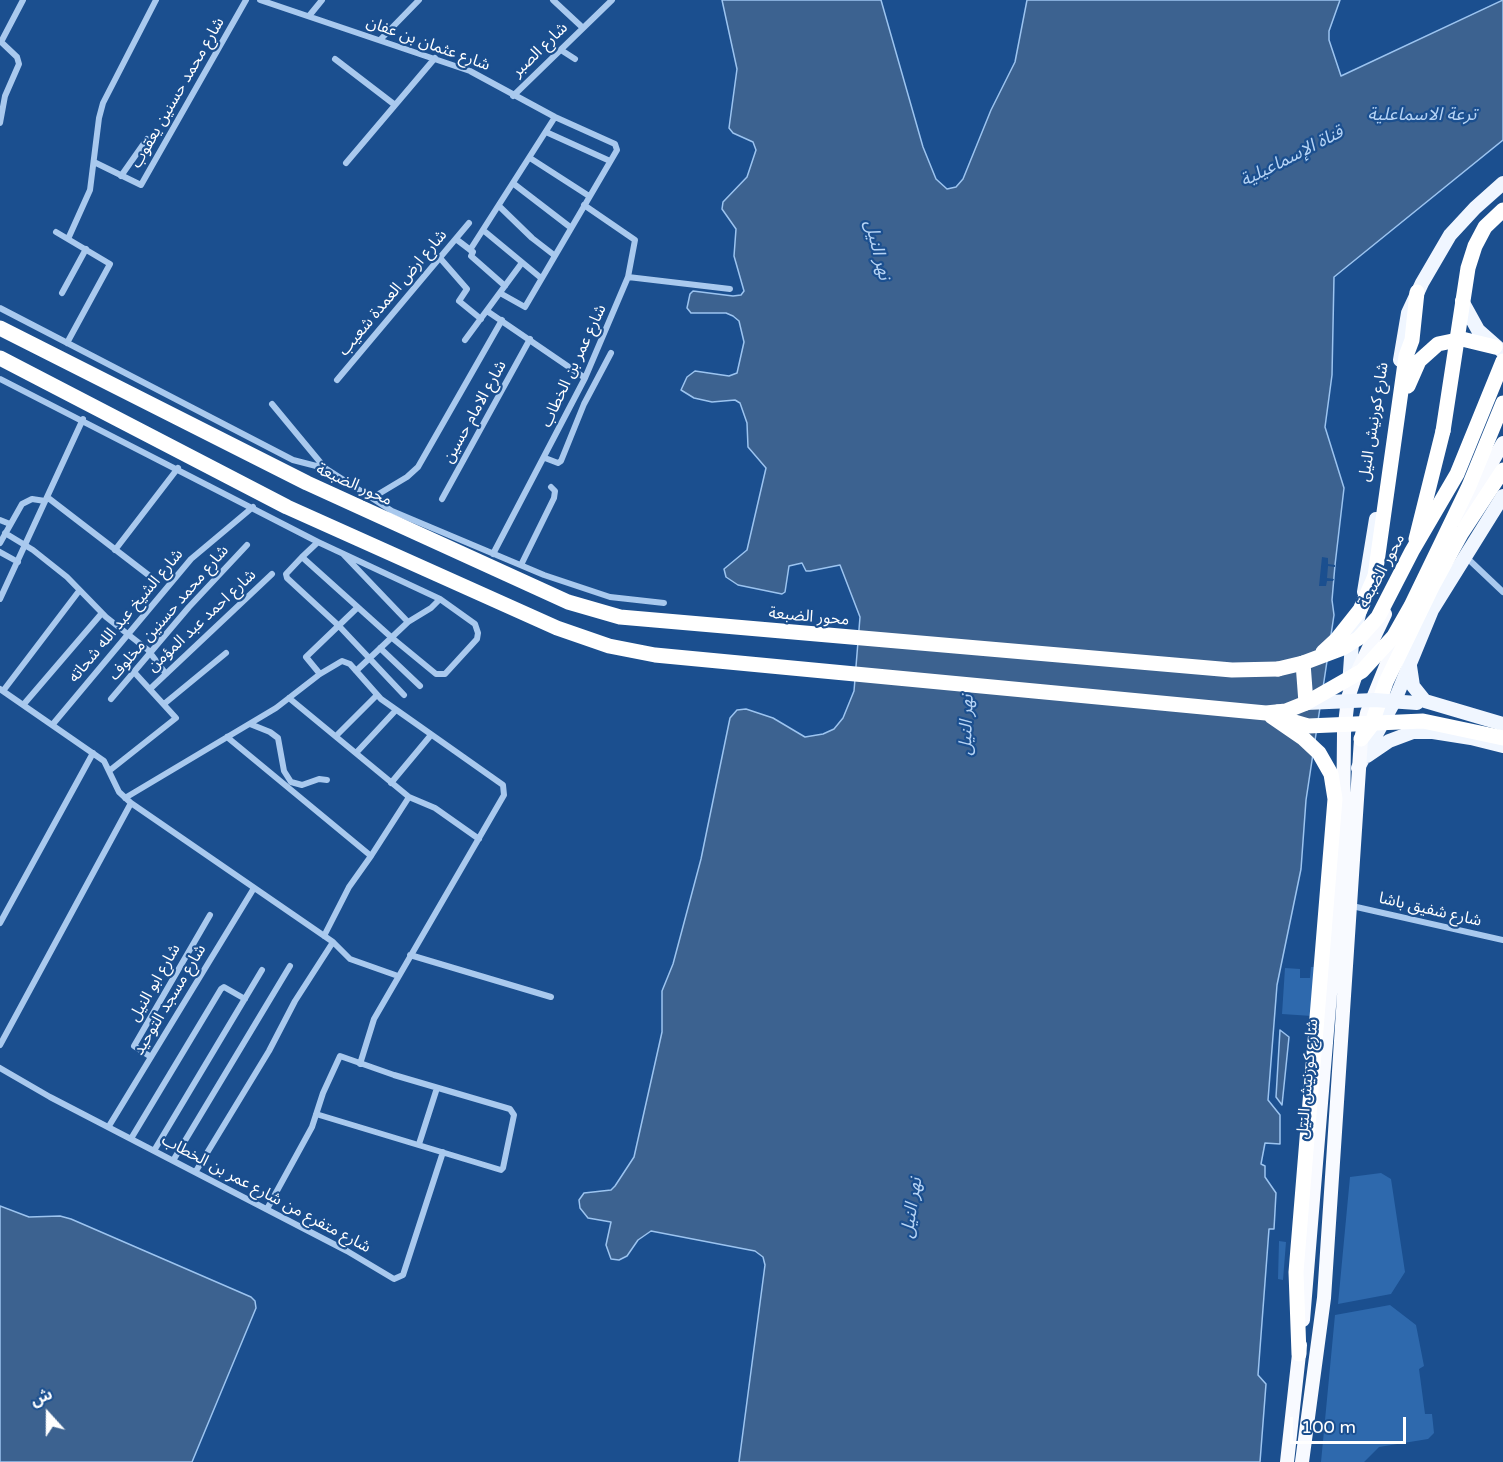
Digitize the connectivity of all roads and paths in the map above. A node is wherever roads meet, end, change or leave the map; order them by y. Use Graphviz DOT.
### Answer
graph roads {
  1 [pos="23,0"];
  2 [pos="156,0"];
  3 [pos="246,0"];
  4 [pos="260,0"];
  5 [pos="322,0"];
  6 [pos="418,0"];
  7 [pos="553,0"];
  8 [pos="612,0"];
  9 [pos="276,2"];
  10 [pos="309,16"];
  11 [pos="582,28"];
  12 [pos="380,40"];
  13 [pos="1,42"];
  14 [pos="561,50"];
  15 [pos="435,58"];
  16 [pos="335,59"];
  17 [pos="575,59"];
  18 [pos="513,96"];
  19 [pos="395,105"];
  20 [pos="555,117"];
  21 [pos="0,123"];
  22 [pos="546,132"];
  23 [pos="147,139"];
  24 [pos="530,158"];
  25 [pos="610,161"];
  26 [pos="94,162"];
  27 [pos="346,163"];
  28 [pos="121,176"];
  29 [pos="1503,183"];
  30 [pos="514,184"];
  31 [pos="589,196"];
  32 [pos="1503,204"];
  33 [pos="584,205"];
  34 [pos="499,206"];
  35 [pos="1503,210"];
  36 [pos="469,223"];
  37 [pos="570,227"];
  38 [pos="483,230"];
  39 [pos="56,232"];
  40 [pos="68,239"];
  41 [pos="456,239"];
  42 [pos="86,249"];
  43 [pos="470,250"];
  44 [pos="554,255"];
  45 [pos="440,258"];
  46 [pos="521,264"];
  47 [pos="628,277"];
  48 [pos="541,278"];
  49 [pos="505,286"];
  50 [pos="730,289"];
  51 [pos="1417,292"];
  52 [pos="62,293"];
  53 [pos="500,293"];
  54 [pos="0,308"];
  55 [pos="487,311"];
  56 [pos="481,319"];
  57 [pos="502,320"];
  58 [pos="0,328"];
  59 [pos="530,339"];
  60 [pos="465,340"];
  61 [pos="67,343"];
  62 [pos="1499,349"];
  63 [pos="611,353"];
  64 [pos="0,358"];
  65 [pos="1503,361"];
  66 [pos="585,378"];
  67 [pos="0,379"];
  68 [pos="337,380"];
  69 [pos="1503,403"];
  70 [pos="272,404"];
  71 [pos="1503,413"];
  72 [pos="83,419"];
  73 [pos="1397,420"];
  74 [pos="1503,443"];
  75 [pos="545,458"];
  76 [pos="178,468"];
  77 [pos="325,468"];
  78 [pos="1503,470"];
  79 [pos="551,487"];
  80 [pos="1503,496"];
  81 [pos="372,498"];
  82 [pos="46,499"];
  83 [pos="442,499"];
  84 [pos="253,507"];
  85 [pos="0,520"];
  86 [pos="10,524"];
  87 [pos="5,534"];
  88 [pos="318,542"];
  89 [pos="0,543"];
  90 [pos="247,545"];
  91 [pos="26,546"];
  92 [pos="115,550"];
  93 [pos="340,551"];
  94 [pos="1412,551"];
  95 [pos="0,552"];
  96 [pos="494,554"];
  97 [pos="1465,556"];
  98 [pos="302,557"];
  99 [pos="18,562"];
  100 [pos="521,566"];
  101 [pos="272,574"];
  102 [pos="151,577"];
  103 [pos="79,591"];
  104 [pos="1503,592"];
  105 [pos="0,599"];
  106 [pos="440,599"];
  107 [pos="664,603"];
  108 [pos="357,608"];
  109 [pos="102,613"];
  110 [pos="408,622"];
  111 [pos="339,626"];
  112 [pos="128,634"];
  113 [pos="391,637"];
  114 [pos="380,648"];
  115 [pos="150,653"];
  116 [pos="226,653"];
  117 [pos="368,658"];
  118 [pos="1303,663"];
  119 [pos="1410,665"];
  120 [pos="356,671"];
  121 [pos="134,672"];
  122 [pos="166,674"];
  123 [pos="320,674"];
  124 [pos="420,686"];
  125 [pos="150,688"];
  126 [pos="2,690"];
  127 [pos="377,695"];
  128 [pos="404,696"];
  129 [pos="289,698"];
  130 [pos="1348,698"];
  131 [pos="111,699"];
  132 [pos="1306,703"];
  133 [pos="24,704"];
  134 [pos="164,704"];
  135 [pos="396,710"];
  136 [pos="1272,713"];
  137 [pos="53,724"];
  138 [pos="250,724"];
  139 [pos="1503,726"];
  140 [pos="431,735"];
  141 [pos="336,736"];
  142 [pos="227,737"];
  143 [pos="1503,738"];
  144 [pos="1361,739"];
  145 [pos="1503,746"];
  146 [pos="93,753"];
  147 [pos="356,753"];
  148 [pos="1361,763"];
  149 [pos="110,771"];
  150 [pos="327,780"];
  151 [pos="391,783"];
  152 [pos="409,797"];
  153 [pos="125,798"];
  154 [pos="131,803"];
  155 [pos="479,839"];
  156 [pos="372,856"];
  157 [pos="254,888"];
  158 [pos="1352,906"];
  159 [pos="210,915"];
  160 [pos="0,923"];
  161 [pos="324,936"];
  162 [pos="1503,940"];
  163 [pos="333,942"];
  164 [pos="410,955"];
  165 [pos="290,966"];
  166 [pos="262,970"];
  167 [pos="398,976"];
  168 [pos="551,997"];
  169 [pos="244,999"];
  170 [pos="0,1045"];
  171 [pos="151,1057"];
  172 [pos="360,1064"];
  173 [pos="0,1068"];
  174 [pos="437,1088"];
  175 [pos="316,1114"];
  176 [pos="109,1126"];
  177 [pos="132,1137"];
  178 [pos="419,1144"];
  179 [pos="155,1149"];
  180 [pos="443,1152"];
  181 [pos="174,1159"];
  182 [pos="196,1171"];
  183 [pos="267,1209"];
  184 [pos="1310,1256"];
  185 [pos="1327,1259"];
  186 [pos="1306,1295"];
  187 [pos="1324,1298"];
  188 [pos="1299,1354"];
  189 [pos="1287,1462"];
  190 [pos="1302,1462"];
  1 -- 13 [label="street"];
  2 -- 26 [label="street"];
  3 -- 28 [label="street, شارع محمد حسنين يعقوب"];
  4 -- 9 [label="street, شارع عثمان بن عفان"];
  5 -- 10 [label="street"];
  6 -- 12 [label="street"];
  7 -- 11 [label="street"];
  8 -- 11 [label="street, شارع الصبر"];
  9 -- 10 [label="street, شارع عثمان بن عفان"];
  10 -- 12 [label="street, شارع عثمان بن عفان"];
  11 -- 14 [label="street, شارع الصبر"];
  12 -- 15 [label="street, شارع عثمان بن عفان"];
  13 -- 21 [label="street"];
  14 -- 17 [label="street"];
  14 -- 18 [label="street, شارع الصبر"];
  15 -- 18 [label="street, شارع عثمان بن عفان"];
  15 -- 19 [label="street"];
  16 -- 19 [label="street"];
  18 -- 20 [label="street, شارع عثمان بن عفان"];
  19 -- 27 [label="street"];
  20 -- 22 [label="street"];
  20 -- 25 [label="street, شارع عثمان بن عفان"];
  22 -- 24 [label="street"];
  22 -- 25 [label="street"];
  23 -- 28 [label="street"];
  24 -- 30 [label="street"];
  24 -- 31 [label="street"];
  25 -- 31 [label="street"];
  26 -- 28 [label="street, شارع محمد حسنين يعقوب"];
  26 -- 40 [label="street"];
  29 -- 51 [label="main road, شارع كورنيش النيل"];
  30 -- 34 [label="street"];
  30 -- 37 [label="street"];
  31 -- 33 [label="street"];
  32 -- 62 [label="main road"];
  33 -- 37 [label="street"];
  33 -- 47 [label="street, شارع عمر بن الخطاب"];
  34 -- 38 [label="street"];
  34 -- 44 [label="street"];
  35 -- 94 [label="highway, bridge"];
  36 -- 41 [label="street, شارع ارض العمدة شعيب"];
  37 -- 44 [label="street"];
  38 -- 43 [label="street"];
  38 -- 46 [label="street"];
  39 -- 40 [label="street"];
  40 -- 42 [label="street"];
  41 -- 43 [label="street"];
  41 -- 45 [label="street, شارع ارض العمدة شعيب"];
  42 -- 52 [label="street"];
  42 -- 61 [label="street"];
  43 -- 49 [label="street"];
  44 -- 48 [label="street"];
  45 -- 56 [label="street"];
  45 -- 68 [label="street, شارع ارض العمدة شعيب"];
  46 -- 48 [label="street"];
  46 -- 49 [label="street"];
  47 -- 50 [label="street"];
  47 -- 66 [label="street, شارع عمر بن الخطاب"];
  48 -- 53 [label="street"];
  49 -- 53 [label="street"];
  51 -- 73 [label="highway"];
  51 -- 130 [label="main road, شارع كورنيش النيل"];
  53 -- 55 [label="street"];
  54 -- 61 [label="street"];
  55 -- 56 [label="street"];
  55 -- 57 [label="street"];
  56 -- 60 [label="street"];
  57 -- 59 [label="street"];
  57 -- 81 [label="street"];
  58 -- 118 [label="highway, محور الضبعة, bridge"];
  59 -- 66 [label="street"];
  59 -- 83 [label="street, شارع الامام حسين"];
  61 -- 77 [label="street"];
  62 -- 73 [label="highway"];
  63 -- 75 [label="street"];
  64 -- 136 [label="highway"];
  65 -- 94 [label="highway, محور الضبعة, bridge"];
  66 -- 75 [label="street, شارع عمر بن الخطاب"];
  67 -- 72 [label="street"];
  69 -- 132 [label="highway, bridge"];
  70 -- 77 [label="street"];
  71 -- 130 [label="highway, شارع كورنيش النيل"];
  72 -- 76 [label="street"];
  72 -- 82 [label="street"];
  73 -- 118 [label="highway, bridge"];
  74 -- 144 [label="highway, شارع كورنيش النيل"];
  75 -- 96 [label="street, شارع عمر بن الخطاب"];
  76 -- 84 [label="street"];
  76 -- 92 [label="street"];
  77 -- 81 [label="street"];
  78 -- 144 [label="highway"];
  79 -- 100 [label="street"];
  80 -- 97 [label="main road, شارع كورنيش النيل"];
  81 -- 96 [label="street"];
  82 -- 86 [label="street"];
  82 -- 91 [label="street"];
  82 -- 92 [label="street"];
  84 -- 88 [label="street"];
  84 -- 112 [label="street, شارع الشيخ عبد الله شحاته"];
  85 -- 86 [label="street"];
  86 -- 87 [label="street"];
  87 -- 89 [label="street"];
  87 -- 91 [label="street"];
  88 -- 93 [label="street"];
  88 -- 98 [label="street"];
  90 -- 115 [label="street, شارع محمد حسنين مخلوف"];
  91 -- 99 [label="street"];
  91 -- 103 [label="street"];
  92 -- 102 [label="street"];
  93 -- 106 [label="street"];
  93 -- 110 [label="street"];
  94 -- 118 [label="highway, محور الضبعة, bridge"];
  95 -- 99 [label="street"];
  96 -- 100 [label="street"];
  97 -- 104 [label="street"];
  97 -- 119 [label="main road, شارع كورنيش النيل"];
  98 -- 108 [label="street"];
  98 -- 111 [label="street"];
  99 -- 105 [label="street"];
  100 -- 107 [label="street"];
  101 -- 122 [label="street, شارع احمد عبد المؤمن"];
  103 -- 109 [label="street"];
  103 -- 126 [label="street"];
  106 -- 110 [label="street"];
  106 -- 113 [label="street"];
  108 -- 111 [label="street"];
  108 -- 113 [label="street"];
  109 -- 112 [label="street"];
  109 -- 133 [label="street"];
  110 -- 113 [label="street"];
  111 -- 117 [label="street"];
  111 -- 123 [label="street"];
  112 -- 115 [label="street"];
  112 -- 137 [label="street, شارع الشيخ عبد الله شحاته"];
  113 -- 114 [label="street"];
  114 -- 117 [label="street"];
  114 -- 124 [label="street"];
  115 -- 121 [label="street, شارع محمد حسنين مخلوف"];
  115 -- 122 [label="street"];
  116 -- 134 [label="street"];
  117 -- 120 [label="street"];
  117 -- 128 [label="street"];
  118 -- 132 [label="highway"];
  119 -- 139 [label="main road"];
  119 -- 148 [label="main road, شارع كورنيش النيل"];
  120 -- 123 [label="street"];
  120 -- 127 [label="street"];
  121 -- 125 [label="street"];
  121 -- 131 [label="street, شارع محمد حسنين مخلوف"];
  122 -- 125 [label="street, شارع احمد عبد المؤمن"];
  123 -- 129 [label="street"];
  125 -- 134 [label="street"];
  126 -- 133 [label="street"];
  127 -- 135 [label="street"];
  127 -- 141 [label="street"];
  129 -- 138 [label="street"];
  129 -- 141 [label="street"];
  130 -- 184 [label="highway, شارع كورنيش النيل"];
  132 -- 136 [label="highway"];
  132 -- 139 [label="main road, bridge"];
  133 -- 137 [label="street"];
  134 -- 149 [label="street"];
  135 -- 140 [label="street"];
  135 -- 147 [label="street"];
  136 -- 143 [label="highway, bridge"];
  136 -- 188 [label="highway"];
  137 -- 146 [label="street"];
  138 -- 142 [label="street"];
  138 -- 150 [label="street"];
  140 -- 151 [label="street"];
  140 -- 155 [label="street"];
  141 -- 147 [label="street"];
  142 -- 153 [label="street"];
  142 -- 156 [label="street"];
  144 -- 148 [label="highway, شارع كورنيش النيل"];
  145 -- 148 [label="main road"];
  146 -- 149 [label="street"];
  146 -- 160 [label="street"];
  147 -- 151 [label="street"];
  148 -- 158 [label="highway, شارع كورنيش النيل"];
  149 -- 153 [label="street"];
  151 -- 152 [label="street"];
  152 -- 155 [label="street"];
  152 -- 156 [label="street"];
  153 -- 154 [label="street"];
  154 -- 157 [label="street"];
  154 -- 170 [label="street"];
  155 -- 164 [label="street"];
  156 -- 161 [label="street"];
  157 -- 161 [label="street"];
  157 -- 171 [label="street, شارع مسجد التوحيد"];
  158 -- 162 [label="street, شارع شفيق باشا"];
  158 -- 185 [label="highway, شارع كورنيش النيل"];
  159 -- 171 [label="street, شارع ابو النيل"];
  161 -- 163 [label="street"];
  163 -- 167 [label="street"];
  163 -- 182 [label="street"];
  164 -- 167 [label="street"];
  164 -- 168 [label="street"];
  165 -- 181 [label="street"];
  166 -- 169 [label="street"];
  167 -- 172 [label="street"];
  169 -- 177 [label="street"];
  169 -- 179 [label="street"];
  171 -- 176 [label="street, شارع مسجد التوحيد"];
  172 -- 174 [label="street"];
  172 -- 175 [label="street"];
  173 -- 176 [label="street, شارع متفرع من شارع عمر بن الخطاب"];
  174 -- 178 [label="street"];
  174 -- 180 [label="street"];
  175 -- 178 [label="street"];
  175 -- 183 [label="street"];
  176 -- 177 [label="street, شارع متفرع من شارع عمر بن الخطاب"];
  177 -- 179 [label="street, شارع متفرع من شارع عمر بن الخطاب"];
  178 -- 180 [label="street"];
  179 -- 181 [label="street, شارع متفرع من شارع عمر بن الخطاب"];
  180 -- 183 [label="street, شارع متفرع من شارع عمر بن الخطاب"];
  181 -- 182 [label="street, شارع متفرع من شارع عمر بن الخطاب"];
  182 -- 183 [label="street, شارع متفرع من شارع عمر بن الخطاب"];
  184 -- 185 [label="highway"];
  184 -- 186 [label="highway, شارع كورنيش النيل"];
  185 -- 187 [label="highway, شارع كورنيش النيل"];
  186 -- 187 [label="highway"];
  186 -- 188 [label="highway, شارع كورنيش النيل"];
  187 -- 190 [label="highway, شارع كورنيش النيل"];
  188 -- 189 [label="highway, شارع كورنيش النيل"];
}
